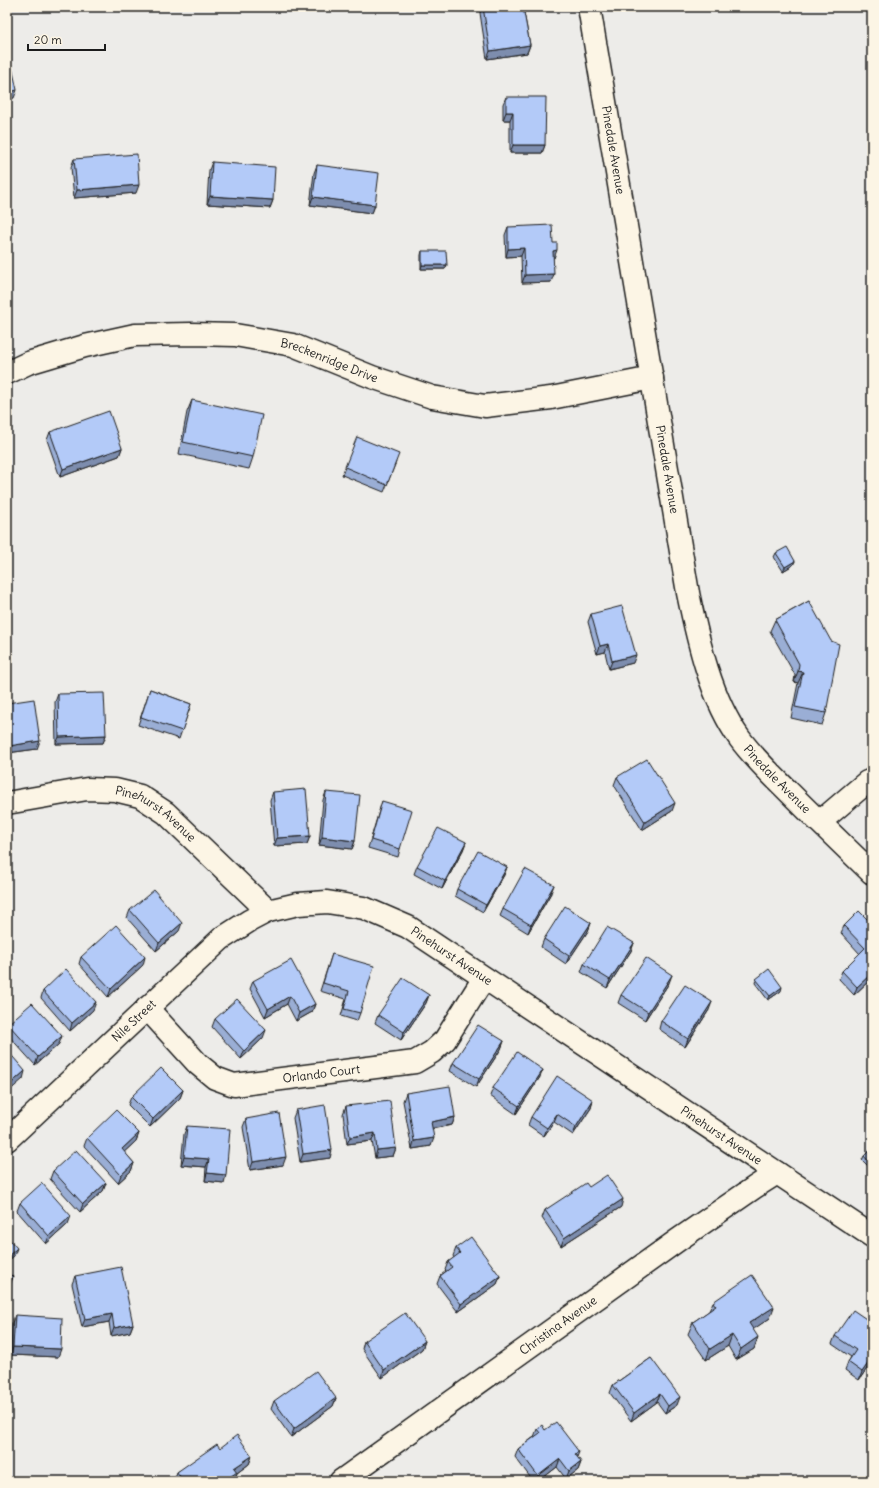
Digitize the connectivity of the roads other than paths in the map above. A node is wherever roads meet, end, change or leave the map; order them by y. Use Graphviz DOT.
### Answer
graph roads {
  1 [pos="589,7"];
  2 [pos="7,373"];
  3 [pos="652,378"];
  4 [pos="872,780"];
  5 [pos="7,802"];
  6 [pos="820,822"];
  7 [pos="872,873"];
  8 [pos="268,912"];
  9 [pos="484,978"];
  10 [pos="147,1008"];
  11 [pos="7,1140"];
  12 [pos="777,1173"];
  13 [pos="872,1236"];
  14 [pos="341,1481"];
  1 -- 3 [label="street, Pinedale Avenue"];
  2 -- 3 [label="street, Breckenridge Drive"];
  3 -- 6 [label="street, Pinedale Avenue"];
  4 -- 6 [label="street"];
  5 -- 8 [label="street, Pinehurst Avenue"];
  6 -- 7 [label="street, Pinedale Avenue"];
  8 -- 9 [label="street, Pinehurst Avenue"];
  8 -- 10 [label="street, Nile Street"];
  9 -- 10 [label="street, Orlando Court"];
  9 -- 12 [label="street, Pinehurst Avenue"];
  10 -- 11 [label="street, Nile Street"];
  12 -- 13 [label="street, Pinehurst Avenue"];
  12 -- 14 [label="street, Christina Avenue"];
}
